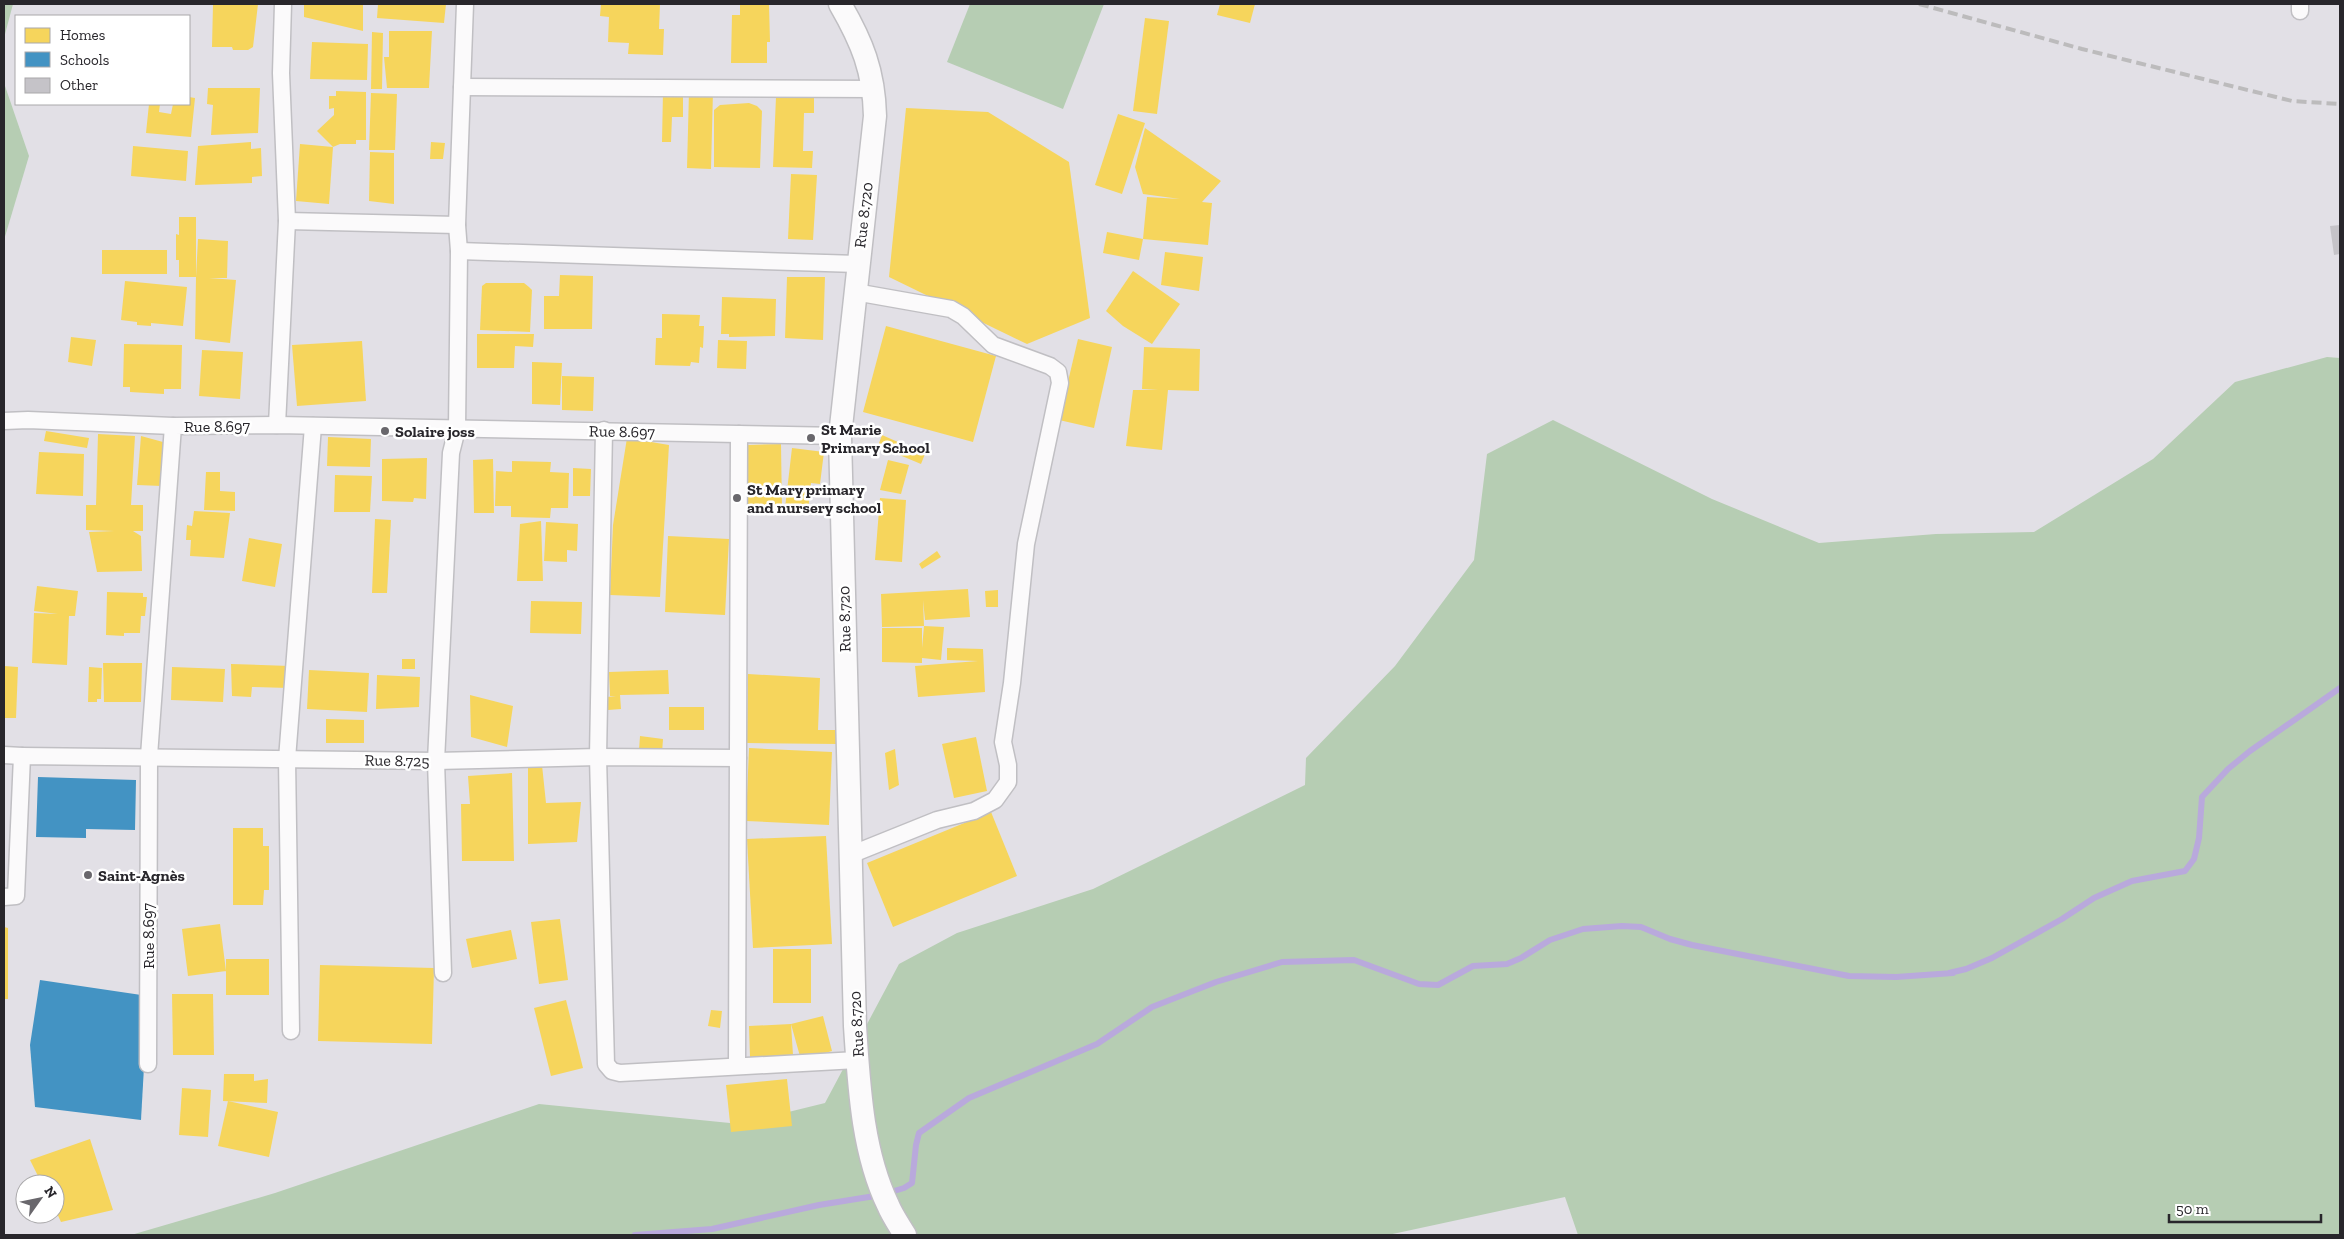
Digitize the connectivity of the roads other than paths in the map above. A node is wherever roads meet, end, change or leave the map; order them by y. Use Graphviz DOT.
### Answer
graph roads {
  1 [pos="283,4"];
  2 [pos="465,4"];
  3 [pos="840,4"];
  4 [pos="462,87"];
  5 [pos="874,89"];
  6 [pos="287,221"];
  7 [pos="457,225"];
  8 [pos="459,251"];
  9 [pos="857,264"];
  10 [pos="855,292"];
  11 [pos="4,421"];
  12 [pos="277,425"];
  13 [pos="173,426"];
  14 [pos="312,426"];
  15 [pos="457,429"];
  16 [pos="604,430"];
  17 [pos="739,434"];
  18 [pos="840,436"];
  19 [pos="4,755"];
  20 [pos="22,756"];
  21 [pos="148,756"];
  22 [pos="598,757"];
  23 [pos="288,758"];
  24 [pos="738,758"];
  25 [pos="436,761"];
  26 [pos="850,855"];
  27 [pos="4,897"];
  28 [pos="443,973"];
  29 [pos="292,1031"];
  30 [pos="857,1060"];
  31 [pos="148,1064"];
  32 [pos="737,1066"];
  33 [pos="905,1235"];
  1 -- 6 [label="street"];
  2 -- 4 [label="street"];
  3 -- 5 [label="main road, Rue 8.720"];
  4 -- 5 [label="street"];
  4 -- 7 [label="street"];
  5 -- 9 [label="main road, Rue 8.720"];
  6 -- 7 [label="street"];
  6 -- 12 [label="street"];
  7 -- 8 [label="street"];
  8 -- 9 [label="street"];
  8 -- 15 [label="street"];
  9 -- 10 [label="main road, Rue 8.720"];
  10 -- 18 [label="main road, Rue 8.720"];
  10 -- 26 [label="street"];
  11 -- 13 [label="street"];
  12 -- 13 [label="street, Rue 8.697"];
  12 -- 14 [label="street, Rue 8.697"];
  13 -- 21 [label="street, Rue 8.697"];
  14 -- 15 [label="street, Rue 8.697"];
  14 -- 23 [label="street"];
  15 -- 16 [label="street, Rue 8.697"];
  15 -- 25 [label="street"];
  16 -- 17 [label="street, Rue 8.697"];
  16 -- 22 [label="street"];
  17 -- 18 [label="street, Rue 8.697"];
  17 -- 24 [label="street"];
  18 -- 26 [label="main road, Rue 8.720"];
  19 -- 20 [label="street, Rue 8.725"];
  20 -- 21 [label="street, Rue 8.725"];
  20 -- 27 [label="street"];
  21 -- 23 [label="street, Rue 8.725"];
  21 -- 31 [label="street, Rue 8.697"];
  22 -- 24 [label="street, Rue 8.725"];
  22 -- 25 [label="street, Rue 8.725"];
  22 -- 32 [label="street"];
  23 -- 25 [label="street, Rue 8.725"];
  23 -- 29 [label="street"];
  24 -- 32 [label="street"];
  25 -- 28 [label="street"];
  26 -- 30 [label="main road, Rue 8.720"];
  30 -- 32 [label="street"];
  30 -- 33 [label="main road, Rue 8.720"];
}
